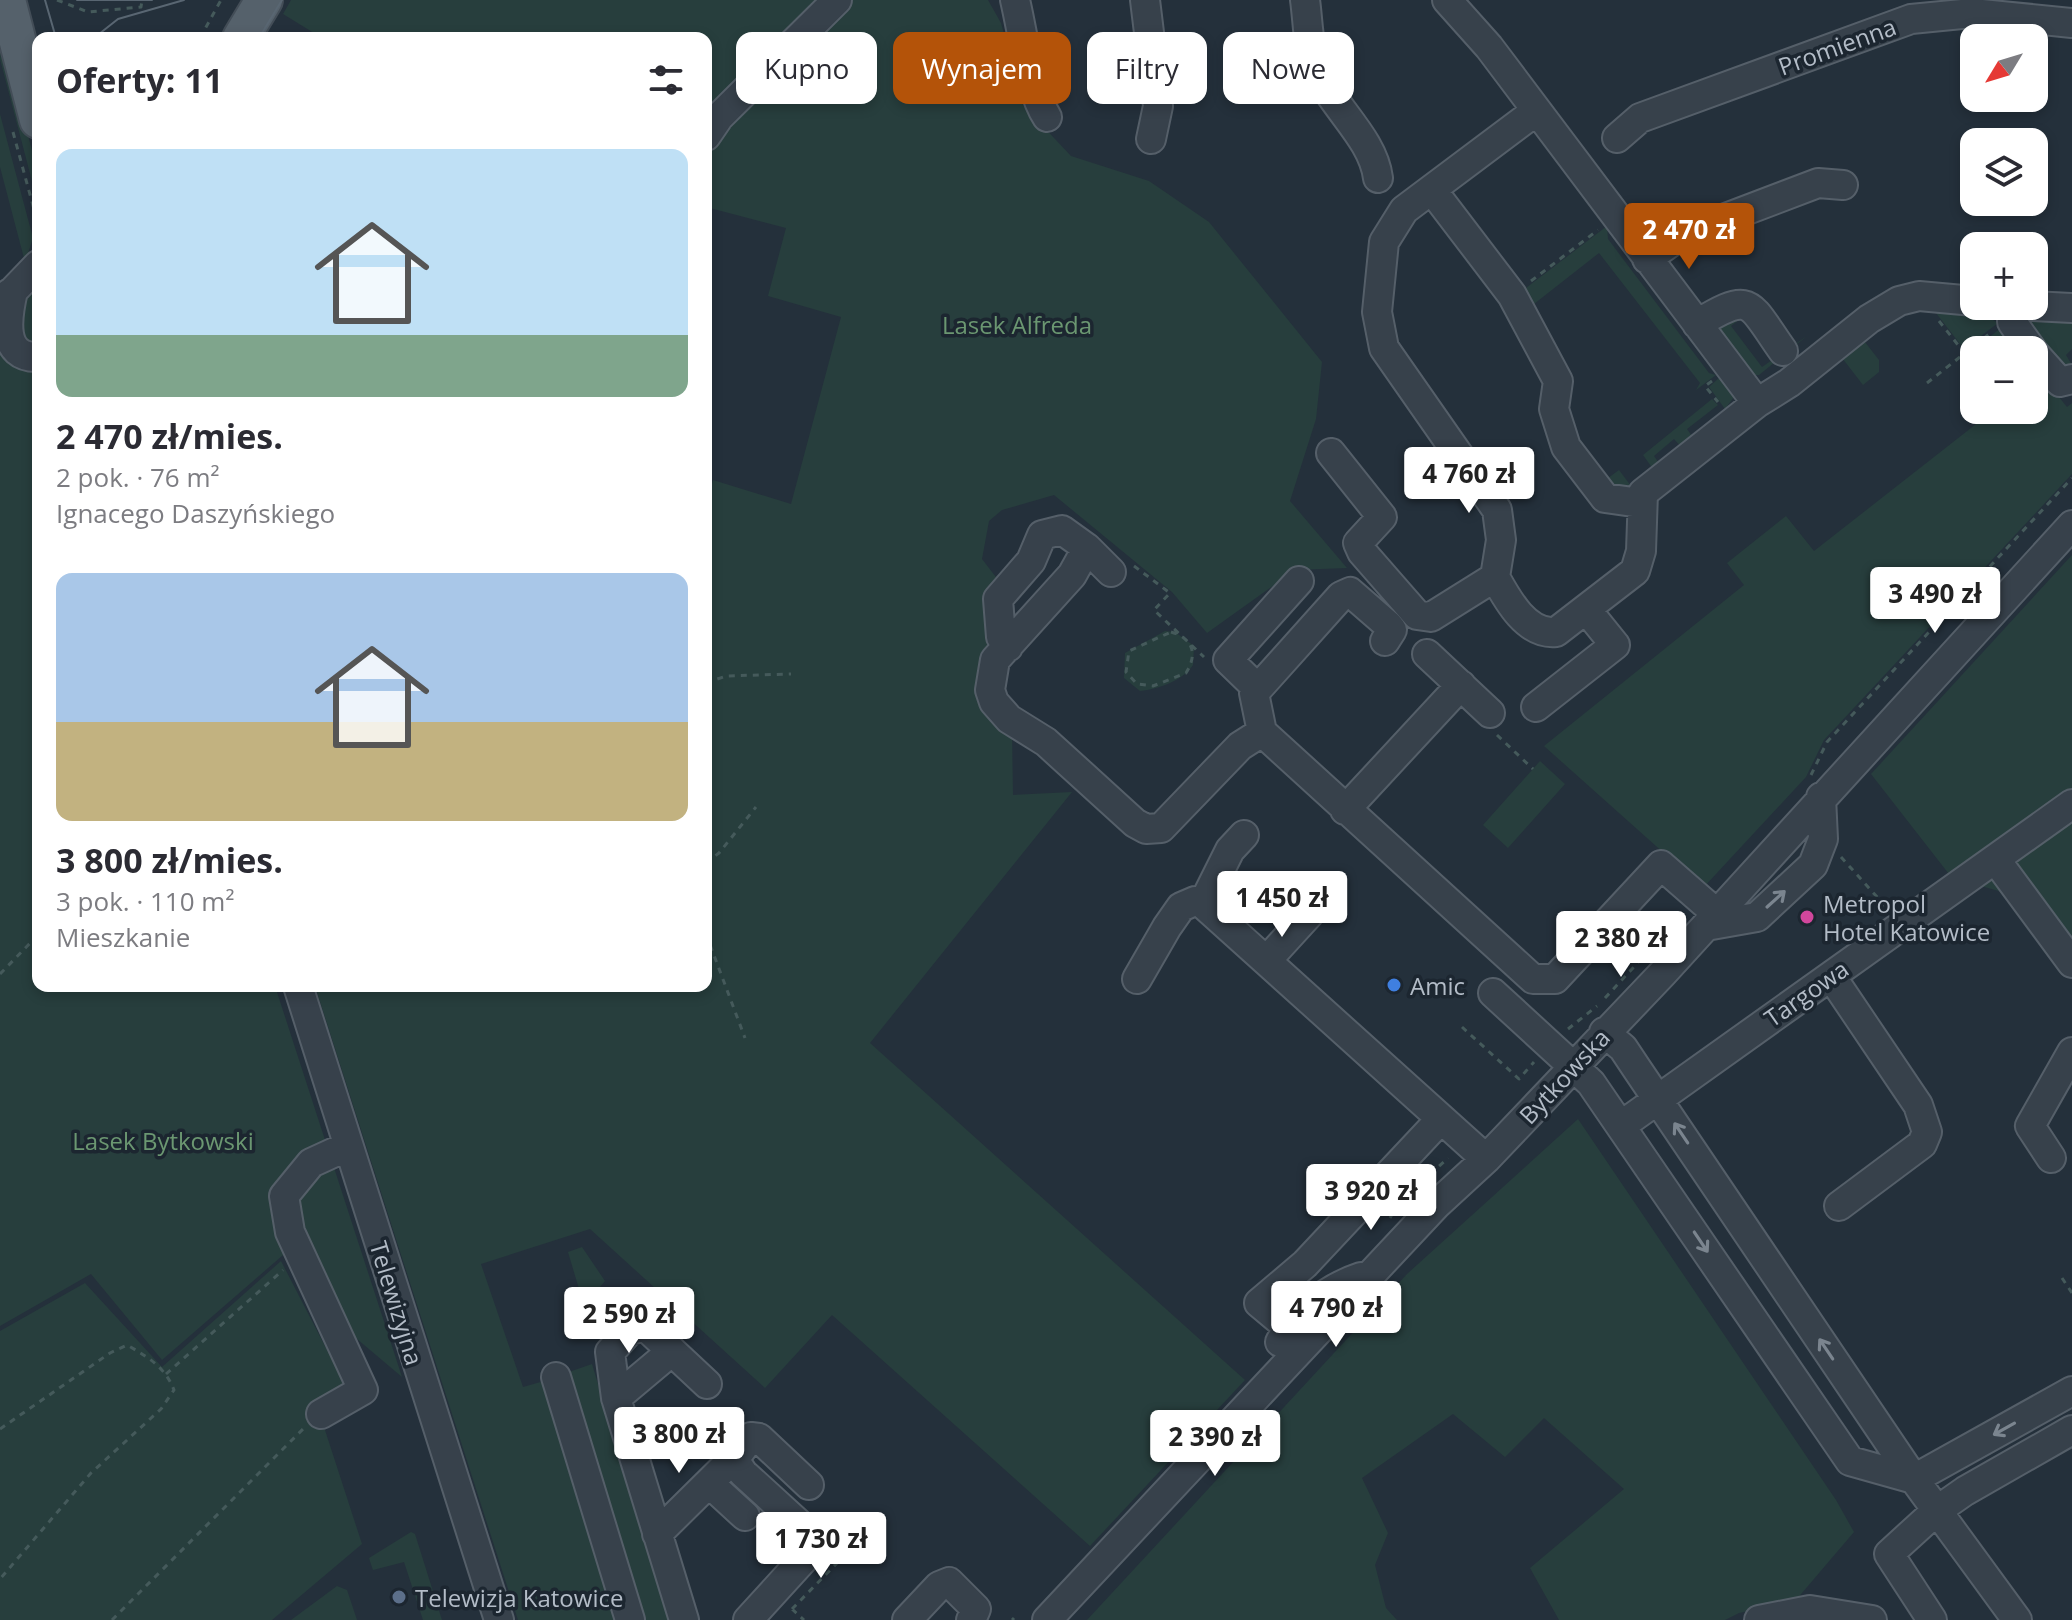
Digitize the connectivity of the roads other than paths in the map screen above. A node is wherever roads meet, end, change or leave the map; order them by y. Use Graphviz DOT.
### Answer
graph roads {
  1 [pos="7,0"];
  2 [pos="264,0"];
  3 [pos="837,0"];
  4 [pos="1015,0"];
  5 [pos="1145,0"];
  6 [pos="1305,0"];
  7 [pos="1447,0"];
  8 [pos="1943,8"];
  9 [pos="2072,23"];
  10 [pos="245,32"];
  11 [pos="1536,111"];
  12 [pos="1047,117"];
  13 [pos="24,121"];
  14 [pos="712,127"];
  15 [pos="1617,138"];
  16 [pos="1151,139"];
  17 [pos="1378,178"];
  18 [pos="1843,185"];
  19 [pos="1432,190"];
  20 [pos="1647,259"];
  21 [pos="32,268"];
  22 [pos="7,296"];
  23 [pos="1960,300"];
  24 [pos="2048,307"];
  25 [pos="2072,308"];
  26 [pos="1697,324"];
  27 [pos="6,348"];
  28 [pos="1783,351"];
  29 [pos="32,356"];
  30 [pos="2048,371"];
  31 [pos="2072,379"];
  32 [pos="1757,403"];
  33 [pos="1331,453"];
  34 [pos="1640,503"];
  35 [pos="2072,525"];
  36 [pos="1087,548"];
  37 [pos="1119,566"];
  38 [pos="1495,577"];
  39 [pos="1299,581"];
  40 [pos="1586,609"];
  41 [pos="1385,641"];
  42 [pos="1008,647"];
  43 [pos="1427,654"];
  44 [pos="1461,685"];
  45 [pos="1258,689"];
  46 [pos="1536,707"];
  47 [pos="1489,720"];
  48 [pos="1246,733"];
  49 [pos="1814,789"];
  50 [pos="2072,804"];
  51 [pos="1345,810"];
  52 [pos="1244,835"];
  53 [pos="1996,860"];
  54 [pos="1203,904"];
  55 [pos="1707,912"];
  56 [pos="1309,914"];
  57 [pos="1267,960"];
  58 [pos="2072,963"];
  59 [pos="1831,976"];
  60 [pos="1137,979"];
  61 [pos="300,992"];
  62 [pos="1493,993"];
  63 [pos="1604,1032"];
  64 [pos="2072,1052"];
  65 [pos="1573,1066"];
  66 [pos="1658,1099"];
  67 [pos="1441,1119"];
  68 [pos="1622,1125"];
  69 [pos="348,1146"];
  70 [pos="2051,1158"];
  71 [pos="1486,1159"];
  72 [pos="1839,1206"];
  73 [pos="1370,1274"];
  74 [pos="1289,1328"];
  75 [pos="672,1351"];
  76 [pos="556,1377"];
  77 [pos="707,1384"];
  78 [pos="1264,1387"];
  79 [pos="2072,1391"];
  80 [pos="616,1398"];
  81 [pos="321,1414"];
  82 [pos="2072,1430"];
  83 [pos="738,1454"];
  84 [pos="1914,1479"];
  85 [pos="709,1483"];
  86 [pos="809,1485"];
  87 [pos="1935,1512"];
  88 [pos="745,1516"];
  89 [pos="657,1534"];
  90 [pos="499,1620"];
  91 [pos="630,1620"];
  92 [pos="684,1620"];
  93 [pos="748,1620"];
  94 [pos="907,1620"];
  95 [pos="971,1620"];
  96 [pos="1047,1620"];
  97 [pos="1759,1620"];
  98 [pos="1872,1620"];
  99 [pos="1932,1620"];
  100 [pos="2017,1620"];
  1 -- 13 [label="main road"];
  2 -- 10 [label="main road"];
  3 -- 14 [label="street"];
  4 -- 12 [label="street"];
  5 -- 16 [label="street"];
  6 -- 17 [label="street"];
  7 -- 11 [label="street"];
  8 -- 9 [label="street, Promienna"];
  8 -- 15 [label="street, Promienna"];
  11 -- 19 [label="street"];
  11 -- 20 [label="street"];
  18 -- 20 [label="street"];
  19 -- 34 [label="street"];
  19 -- 38 [label="street"];
  20 -- 26 [label="street"];
  21 -- 22 [label="street"];
  22 -- 27 [label="street"];
  23 -- 32 [label="street"];
  24 -- 25 [label="street"];
  26 -- 28 [label="street"];
  26 -- 32 [label="street"];
  27 -- 29 [label="street"];
  30 -- 31 [label="street"];
  32 -- 34 [label="street"];
  33 -- 38 [label="street"];
  34 -- 40 [label="street"];
  35 -- 49 [label="street, Bytkowska"];
  36 -- 37 [label="street"];
  36 -- 42 [label="street"];
  36 -- 42 [label="street"];
  38 -- 40 [label="street"];
  39 -- 45 [label="street"];
  40 -- 46 [label="street"];
  41 -- 45 [label="street"];
  42 -- 48 [label="street"];
  43 -- 44 [label="street"];
  44 -- 47 [label="street"];
  44 -- 51 [label="street"];
  45 -- 48 [label="street"];
  48 -- 51 [label="street"];
  49 -- 55 [label="street, Bytkowska"];
  55 -- 49 [label="street, one-way"];
  50 -- 53 [label="street, Targowa"];
  51 -- 55 [label="street"];
  52 -- 54 [label="street"];
  53 -- 58 [label="street"];
  53 -- 59 [label="street, Targowa"];
  54 -- 57 [label="street"];
  54 -- 60 [label="street"];
  55 -- 63 [label="street, Bytkowska"];
  56 -- 57 [label="street"];
  57 -- 67 [label="street"];
  59 -- 66 [label="street, Targowa"];
  59 -- 72 [label="street"];
  61 -- 69 [label="street, Telewizyjna"];
  62 -- 65 [label="street"];
  63 -- 65 [label="street, Bytkowska"];
  63 -- 66 [label="street"];
  64 -- 70 [label="street"];
  65 -- 68 [label="street"];
  65 -- 71 [label="street, Bytkowska"];
  66 -- 68 [label="street, Targowa"];
  84 -- 66 [label="street, one-way"];
  67 -- 71 [label="street"];
  67 -- 74 [label="street"];
  68 -- 84 [label="street, one-way"];
  69 -- 81 [label="street"];
  69 -- 90 [label="street, Telewizyjna"];
  71 -- 73 [label="street, Bytkowska"];
  73 -- 74 [label="street"];
  73 -- 78 [label="street, Bytkowska"];
  74 -- 78 [label="street"];
  75 -- 77 [label="street"];
  75 -- 80 [label="street"];
  75 -- 80 [label="street"];
  76 -- 91 [label="street"];
  78 -- 96 [label="street, Bytkowska"];
  79 -- 84 [label="street, one-way"];
  80 -- 89 [label="street"];
  82 -- 87 [label="street"];
  83 -- 85 [label="street"];
  83 -- 86 [label="street"];
  83 -- 93 [label="street"];
  84 -- 87 [label="street"];
  85 -- 88 [label="street"];
  85 -- 89 [label="street"];
  87 -- 99 [label="street"];
  87 -- 100 [label="street"];
  89 -- 92 [label="street"];
  94 -- 95 [label="street"];
  97 -- 98 [label="street"];
}
